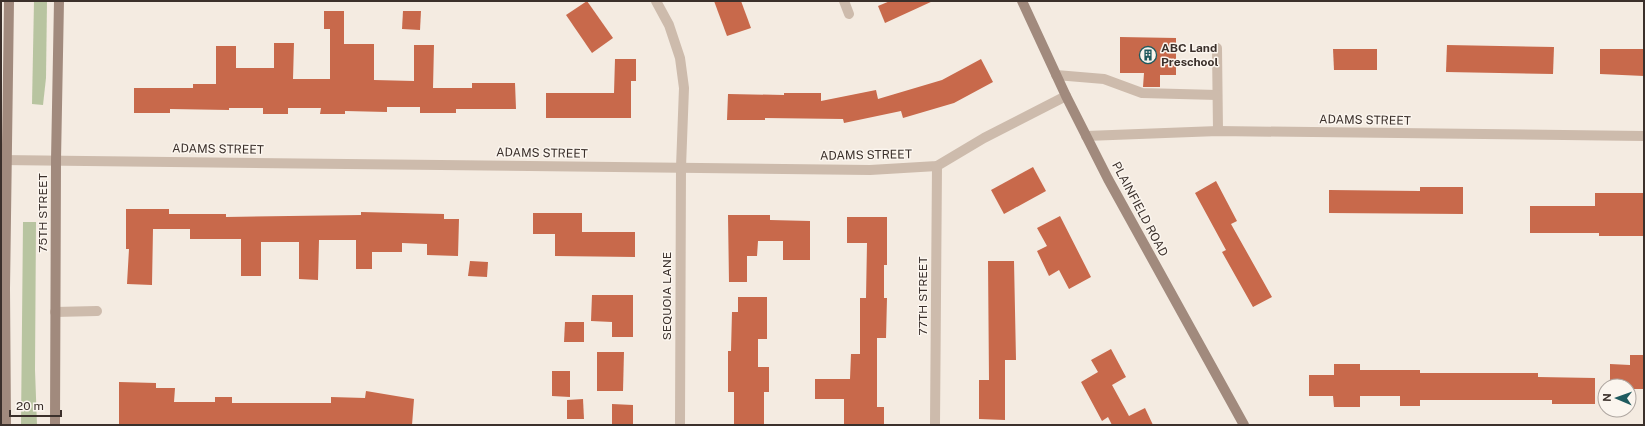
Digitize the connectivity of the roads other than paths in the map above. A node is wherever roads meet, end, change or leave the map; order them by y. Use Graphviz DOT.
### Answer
graph roads {
  1 [pos="9,1"];
  2 [pos="59,1"];
  3 [pos="656,1"];
  4 [pos="844,1"];
  5 [pos="1022,1"];
  6 [pos="849,14"];
  7 [pos="1217,48"];
  8 [pos="1056,75"];
  9 [pos="1217,95"];
  10 [pos="1066,96"];
  11 [pos="1218,132"];
  12 [pos="1086,136"];
  13 [pos="1644,136"];
  14 [pos="4,160"];
  15 [pos="56,160"];
  16 [pos="937,166"];
  17 [pos="681,167"];
  18 [pos="3,291"];
  19 [pos="97,311"];
  20 [pos="55,312"];
  21 [pos="6,425"];
  22 [pos="54,425"];
  23 [pos="680,425"];
  24 [pos="935,425"];
  25 [pos="1244,425"];
  1 -- 14 [label="main road"];
  2 -- 15 [label="main road, 75TH STREET"];
  3 -- 17 [label="street, SEQUOIA LANE"];
  4 -- 6 [label="street"];
  5 -- 8 [label="main road, PLAINFIELD ROAD"];
  7 -- 9 [label="street"];
  8 -- 9 [label="street"];
  8 -- 10 [label="main road, PLAINFIELD ROAD"];
  9 -- 11 [label="street"];
  10 -- 12 [label="main road, PLAINFIELD ROAD"];
  10 -- 16 [label="street, ADAMS STREET"];
  11 -- 12 [label="street, ADAMS STREET"];
  11 -- 13 [label="street, ADAMS STREET"];
  12 -- 25 [label="main road, PLAINFIELD ROAD"];
  14 -- 15 [label="street, ADAMS STREET"];
  14 -- 18 [label="main road"];
  15 -- 17 [label="street, ADAMS STREET"];
  15 -- 20 [label="main road, 75TH STREET"];
  16 -- 17 [label="street, ADAMS STREET"];
  16 -- 24 [label="street, 77TH STREET"];
  17 -- 23 [label="street, SEQUOIA LANE"];
  18 -- 21 [label="main road"];
  19 -- 20 [label="street"];
  20 -- 22 [label="main road, 75TH STREET"];
}
